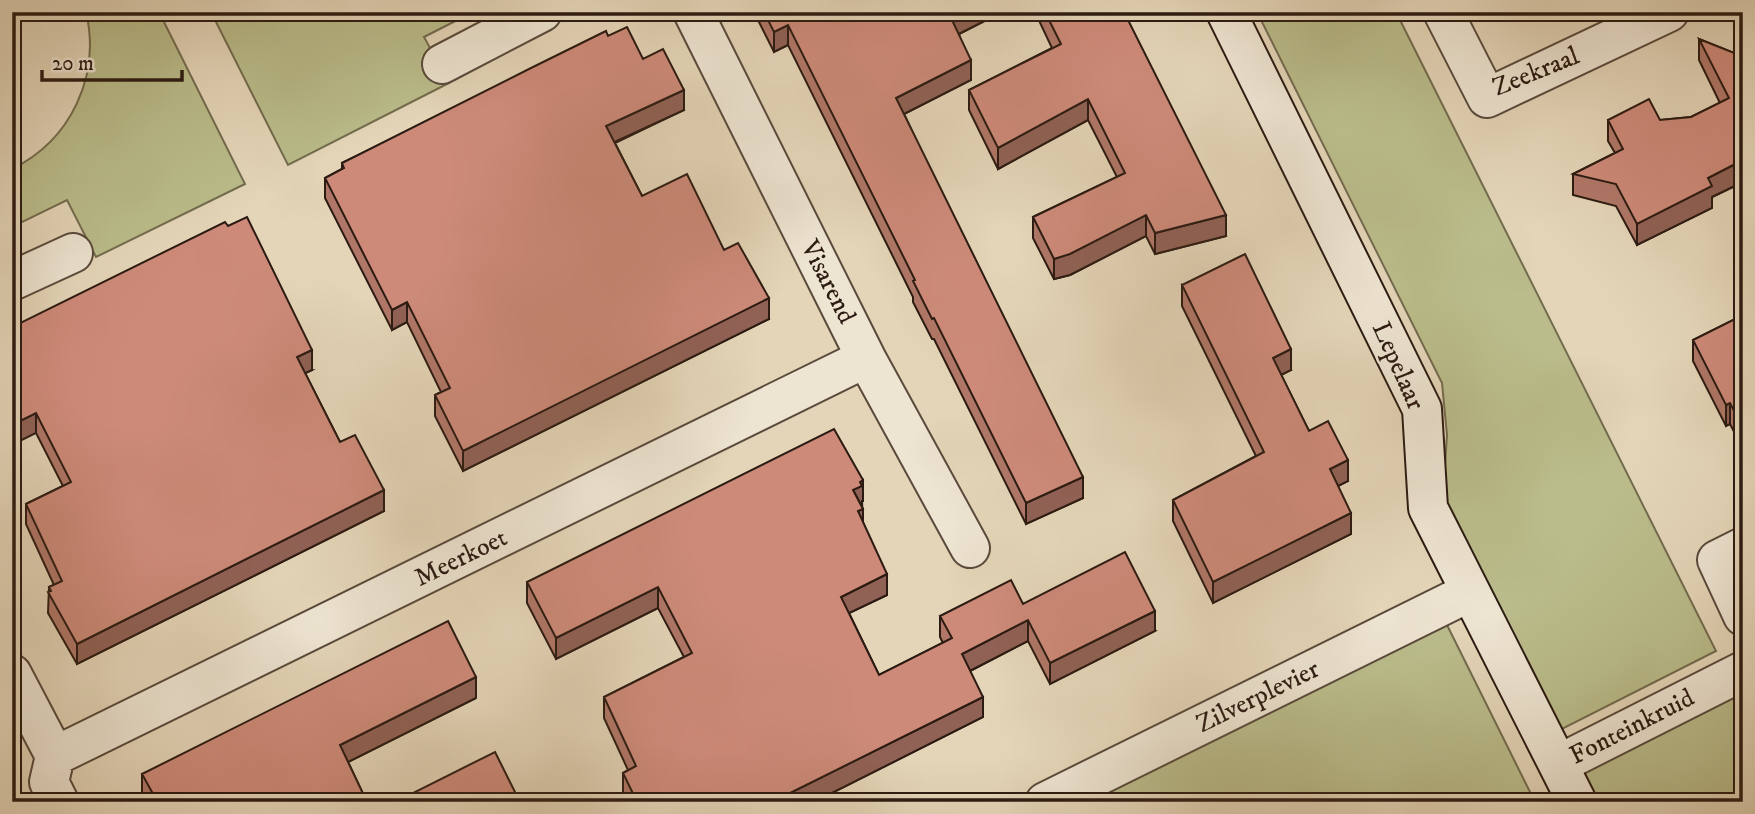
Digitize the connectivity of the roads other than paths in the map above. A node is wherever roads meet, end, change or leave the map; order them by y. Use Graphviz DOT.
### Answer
graph roads {
  1 [pos="542,12"];
  2 [pos="694,12"];
  3 [pos="1226,12"];
  4 [pos="1443,12"];
  5 [pos="1669,12"];
  6 [pos="442,64"];
  7 [pos="73,253"];
  8 [pos="12,281"];
  9 [pos="866,358"];
  10 [pos="1743,547"];
  11 [pos="970,548"];
  12 [pos="1470,592"];
  13 [pos="1743,616"];
  14 [pos="1743,671"];
  15 [pos="12,674"];
  16 [pos="55,757"];
  17 [pos="1559,765"];
  18 [pos="59,802"];
  19 [pos="1045,802"];
  20 [pos="1577,802"];
  1 -- 6 [label="street"];
  2 -- 9 [label="street, Visarend"];
  3 -- 12 [label="street, Lepelaar"];
  4 -- 5 [label="street, Zeekraal"];
  7 -- 8 [label="street"];
  9 -- 11 [label="street, Visarend"];
  9 -- 16 [label="street, Meerkoet"];
  10 -- 13 [label="street"];
  12 -- 17 [label="street, Lepelaar"];
  12 -- 19 [label="street, Zilverplevier"];
  14 -- 17 [label="street, Fonteinkruid"];
  15 -- 16 [label="street"];
  16 -- 18 [label="street"];
  17 -- 20 [label="street, Lepelaar"];
}
